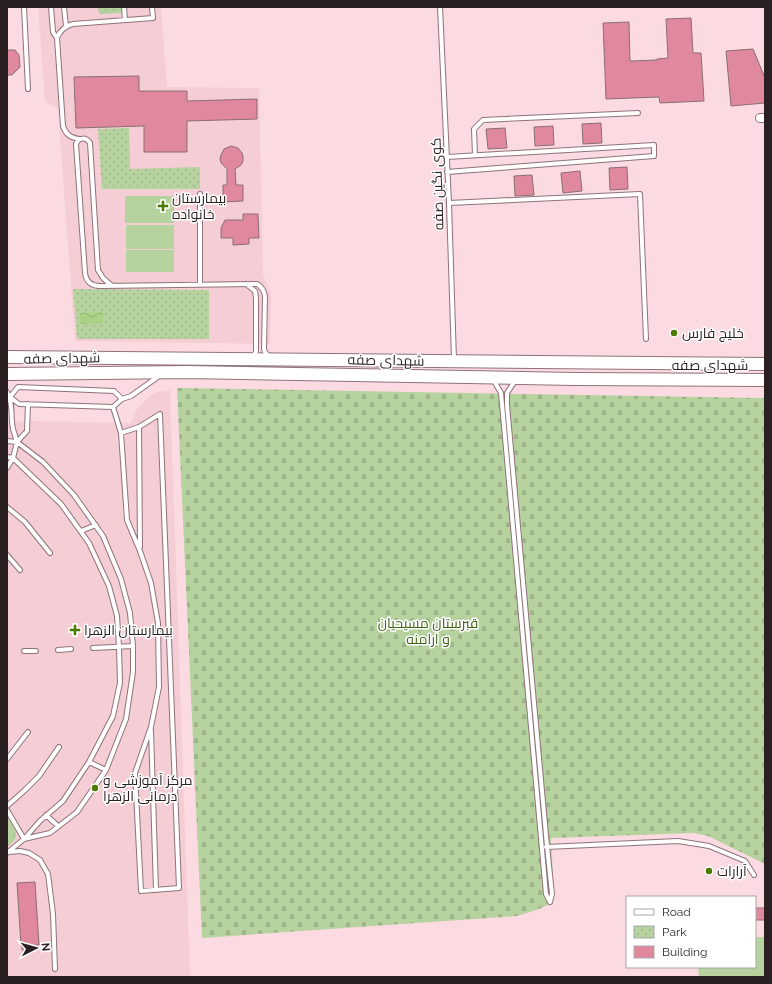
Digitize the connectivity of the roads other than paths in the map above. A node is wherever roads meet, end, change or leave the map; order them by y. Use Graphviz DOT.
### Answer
graph roads {
  1 [pos="24,7"];
  2 [pos="51,7"];
  3 [pos="64,7"];
  4 [pos="124,7"];
  5 [pos="152,7"];
  6 [pos="440,7"];
  7 [pos="125,20"];
  8 [pos="66,26"];
  9 [pos="57,38"];
  10 [pos="28,89"];
  11 [pos="638,113"];
  12 [pos="80,139"];
  13 [pos="475,155"];
  14 [pos="447,157"];
  15 [pos="447,172"];
  16 [pos="200,194"];
  17 [pos="449,203"];
  18 [pos="200,284"];
  19 [pos="245,284"];
  20 [pos="112,286"];
  21 [pos="646,339"];
  22 [pos="7,358"];
  23 [pos="250,359"];
  24 [pos="273,359"];
  25 [pos="454,361"];
  26 [pos="645,363"];
  27 [pos="765,364"];
  28 [pos="164,372"];
  29 [pos="7,374"];
  30 [pos="491,377"];
  31 [pos="518,378"];
  32 [pos="645,379"];
  33 [pos="765,380"];
  34 [pos="7,392"];
  35 [pos="10,397"];
  36 [pos="122,399"];
  37 [pos="28,404"];
  38 [pos="113,406"];
  39 [pos="140,427"];
  40 [pos="121,433"];
  41 [pos="7,441"];
  42 [pos="17,442"];
  43 [pos="7,457"];
  44 [pos="13,458"];
  45 [pos="7,468"];
  46 [pos="7,507"];
  47 [pos="96,525"];
  48 [pos="81,531"];
  49 [pos="140,550"];
  50 [pos="50,553"];
  51 [pos="7,555"];
  52 [pos="20,570"];
  53 [pos="133,646"];
  54 [pos="119,647"];
  55 [pos="93,648"];
  56 [pos="71,649"];
  57 [pos="36,650"];
  58 [pos="58,650"];
  59 [pos="24,651"];
  60 [pos="151,727"];
  61 [pos="28,732"];
  62 [pos="59,747"];
  63 [pos="7,759"];
  64 [pos="89,762"];
  65 [pos="106,770"];
  66 [pos="7,806"];
  67 [pos="7,810"];
  68 [pos="46,815"];
  69 [pos="58,826"];
  70 [pos="24,839"];
  71 [pos="547,846"];
  72 [pos="541,847"];
  73 [pos="8,853"];
  74 [pos="754,875"];
  75 [pos="156,890"];
  76 [pos="55,969"];
  1 -- 10 [label="lane"];
  2 -- 9 [label="lane"];
  3 -- 8 [label="lane"];
  4 -- 7 [label="lane"];
  5 -- 7 [label="lane"];
  6 -- 14 [label="lane, کوی نگین صفه"];
  7 -- 8 [label="lane"];
  8 -- 9 [label="lane"];
  9 -- 12 [label="lane"];
  11 -- 13 [label="lane"];
  12 -- 20 [label="lane"];
  12 -- 20 [label="lane"];
  13 -- 14 [label="lane"];
  13 -- 15 [label="lane"];
  14 -- 15 [label="lane, کوی نگین صفه"];
  15 -- 17 [label="lane, کوی نگین صفه"];
  16 -- 18 [label="lane"];
  17 -- 21 [label="lane"];
  17 -- 25 [label="lane, کوی نگین صفه"];
  18 -- 19 [label="lane"];
  18 -- 20 [label="lane"];
  19 -- 23 [label="lane"];
  19 -- 24 [label="lane"];
  22 -- 23 [label="main road, شهدای صفه"];
  23 -- 24 [label="main road, شهدای صفه"];
  24 -- 25 [label="main road, شهدای صفه"];
  25 -- 26 [label="main road, شهدای صفه"];
  26 -- 27 [label="main road, شهدای صفه"];
  26 -- 32 [label="main road"];
  28 -- 29 [label="main road, شهدای صفه"];
  28 -- 30 [label="main road, شهدای صفه"];
  28 -- 36 [label="lane"];
  30 -- 31 [label="main road, شهدای صفه"];
  30 -- 72 [label="lane"];
  31 -- 32 [label="main road, شهدای صفه"];
  31 -- 71 [label="lane"];
  32 -- 33 [label="main road, شهدای صفه"];
  34 -- 35 [label="lane"];
  35 -- 36 [label="lane"];
  35 -- 37 [label="lane"];
  35 -- 42 [label="lane"];
  36 -- 38 [label="lane"];
  37 -- 38 [label="lane"];
  37 -- 42 [label="lane"];
  38 -- 40 [label="lane"];
  39 -- 40 [label="lane"];
  39 -- 49 [label="lane"];
  39 -- 75 [label="lane"];
  40 -- 49 [label="lane"];
  41 -- 42 [label="lane"];
  42 -- 44 [label="lane"];
  42 -- 47 [label="lane"];
  43 -- 44 [label="lane"];
  44 -- 45 [label="lane"];
  44 -- 48 [label="lane"];
  46 -- 50 [label="lane"];
  47 -- 48 [label="lane"];
  47 -- 53 [label="lane"];
  48 -- 54 [label="lane"];
  49 -- 60 [label="lane"];
  51 -- 52 [label="lane"];
  53 -- 54 [label="lane"];
  53 -- 65 [label="lane"];
  54 -- 55 [label="lane"];
  54 -- 64 [label="lane"];
  56 -- 58 [label="lane"];
  57 -- 59 [label="lane"];
  60 -- 75 [label="lane"];
  60 -- 75 [label="lane"];
  61 -- 63 [label="lane"];
  62 -- 66 [label="lane"];
  64 -- 65 [label="lane"];
  64 -- 68 [label="lane"];
  65 -- 69 [label="lane"];
  67 -- 70 [label="lane"];
  68 -- 69 [label="lane"];
  68 -- 70 [label="lane"];
  69 -- 70 [label="lane"];
  70 -- 73 [label="lane"];
  71 -- 72 [label="lane"];
  71 -- 72 [label="lane"];
  71 -- 74 [label="lane"];
  73 -- 76 [label="lane"];
}
